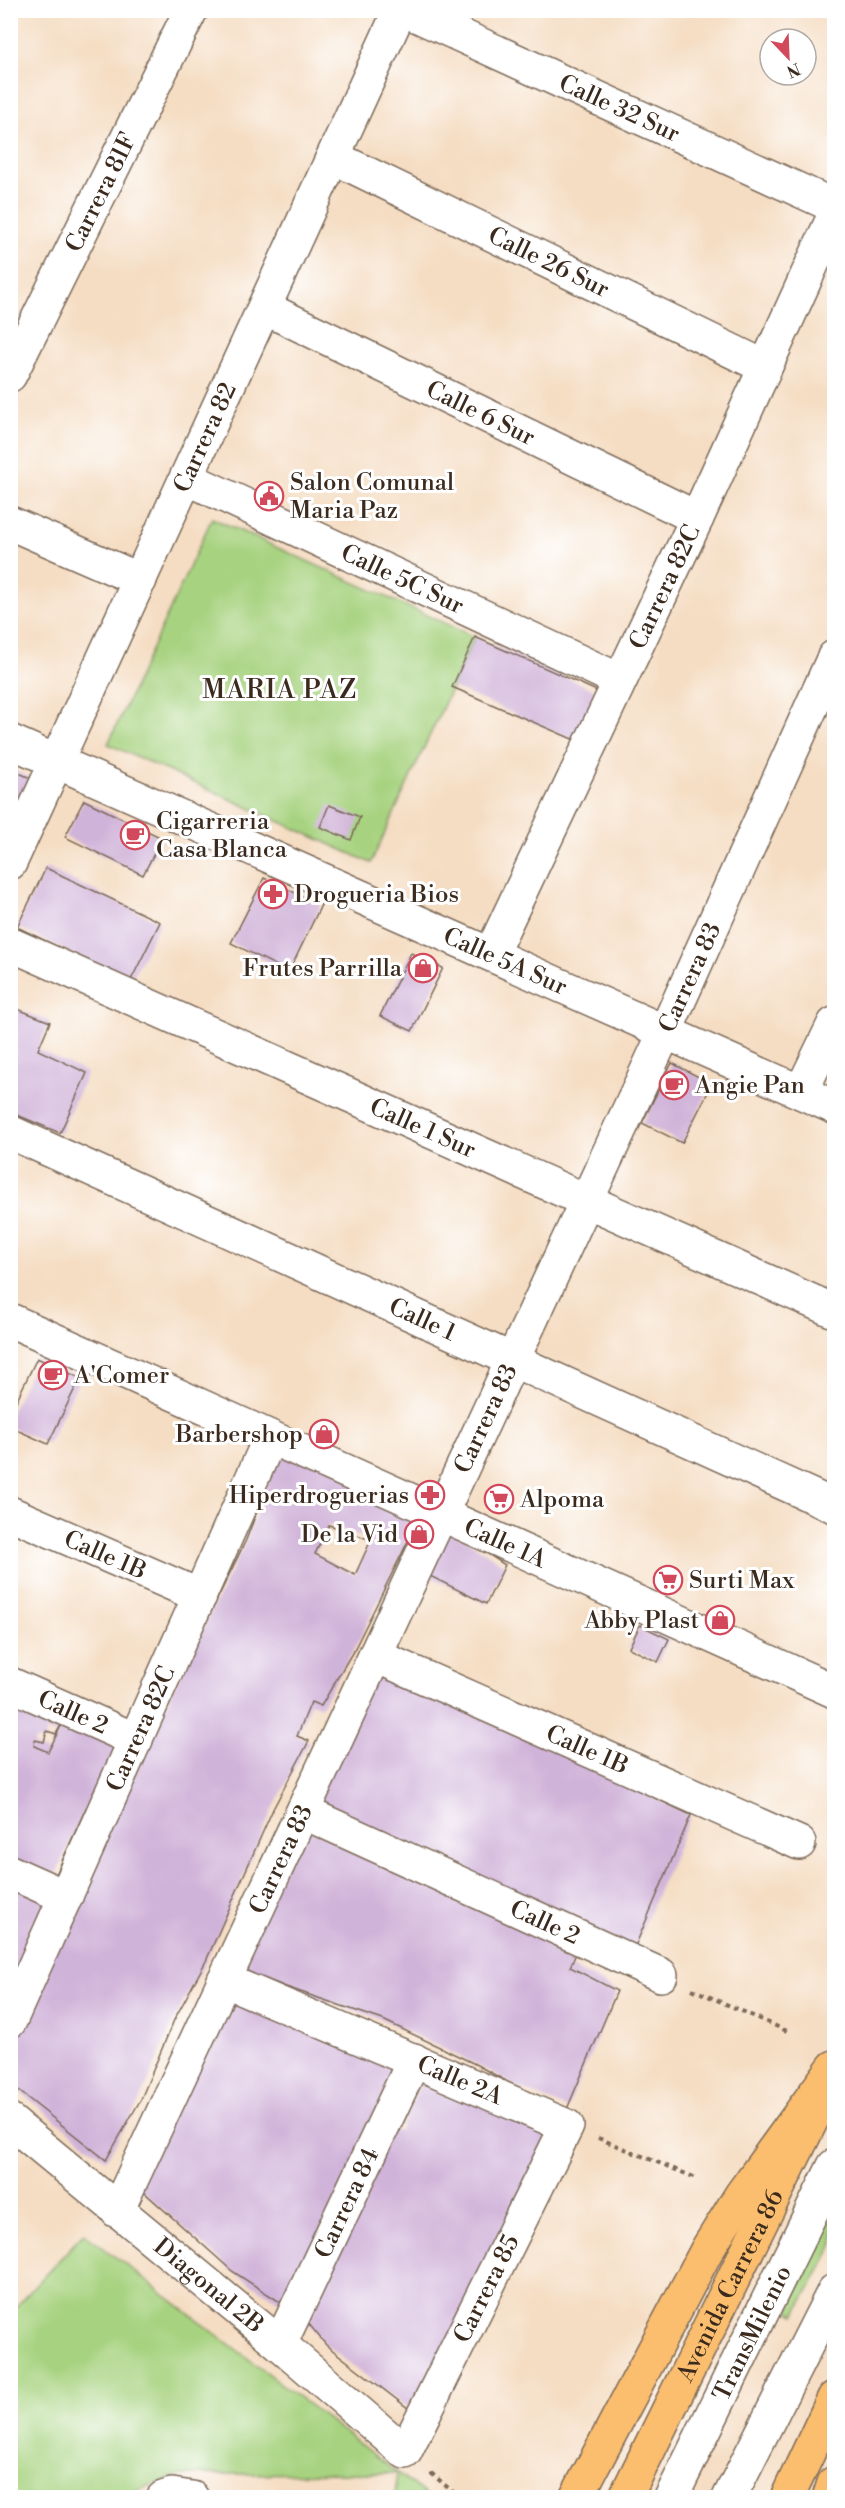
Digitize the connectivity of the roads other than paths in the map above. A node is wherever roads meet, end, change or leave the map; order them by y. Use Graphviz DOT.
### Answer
graph roads {
  1 [pos="190,10"];
  2 [pos="400,10"];
  3 [pos="405,10"];
  4 [pos="333,157"];
  5 [pos="834,206"];
  6 [pos="834,216"];
  7 [pos="265,308"];
  8 [pos="765,367"];
  9 [pos="10,375"];
  10 [pos="187,478"];
  11 [pos="697,518"];
  12 [pos="10,523"];
  13 [pos="140,580"];
  14 [pos="834,657"];
  15 [pos="619,680"];
  16 [pos="10,741"];
  17 [pos="57,761"];
  18 [pos="10,864"];
  19 [pos="10,944"];
  20 [pos="491,954"];
  21 [pos="834,1024"];
  22 [pos="664,1032"];
  23 [pos="801,1092"];
  24 [pos="834,1107"];
  25 [pos="10,1132"];
  26 [pos="587,1200"];
  27 [pos="834,1311"];
  28 [pos="10,1320"];
  29 [pos="513,1360"];
  30 [pos="270,1438"];
  31 [pos="834,1506"];
  32 [pos="10,1513"];
  33 [pos="441,1514"];
  34 [pos="200,1596"];
  35 [pos="376,1656"];
  36 [pos="10,1684"];
  37 [pos="834,1691"];
  38 [pos="136,1740"];
  39 [pos="303,1812"];
  40 [pos="800,1843"];
  41 [pos="10,1872"];
  42 [pos="66,1897"];
  43 [pos="661,1975"];
  44 [pos="224,1980"];
  45 [pos="10,2021"];
  46 [pos="414,2060"];
  47 [pos="834,2067"];
  48 [pos="834,2073"];
  49 [pos="10,2121"];
  50 [pos="567,2126"];
  51 [pos="834,2166"];
  52 [pos="117,2211"];
  53 [pos="834,2291"];
  54 [pos="280,2344"];
  55 [pos="834,2397"];
  56 [pos="405,2452"];
  57 [pos="834,2483"];
  58 [pos="163,2498"];
  59 [pos="192,2498"];
  60 [pos="576,2498"];
  61 [pos="625,2498"];
  62 [pos="671,2498"];
  63 [pos="729,2498"];
  64 [pos="787,2498"];
  65 [pos="829,2498"];
  1 -- 9 [label="street, Carrera 81F"];
  2 -- 4 [label="street, Carrera 82"];
  3 -- 5 [label="street, Calle 32 Sur"];
  4 -- 7 [label="street, Carrera 82"];
  4 -- 8 [label="street, Calle 26 Sur"];
  6 -- 8 [label="street, Carrera 82C"];
  7 -- 10 [label="street, Carrera 82"];
  7 -- 11 [label="street, Calle 6 Sur"];
  8 -- 11 [label="street, Carrera 82C"];
  10 -- 13 [label="street, Carrera 82"];
  10 -- 15 [label="street, Calle 5C Sur"];
  11 -- 15 [label="street, Carrera 82C"];
  12 -- 13 [label="street"];
  13 -- 17 [label="street, Carrera 82"];
  14 -- 22 [label="street, Carrera 83"];
  15 -- 20 [label="street, Carrera 82C"];
  16 -- 17 [label="street, Calle 5A Sur"];
  17 -- 18 [label="street, Carrera 82"];
  17 -- 20 [label="street, Calle 5A Sur"];
  19 -- 26 [label="street, Calle 1 Sur"];
  20 -- 22 [label="street, Calle 5A Sur"];
  21 -- 23 [label="street"];
  22 -- 23 [label="street, Calle 5A Sur"];
  22 -- 26 [label="street, Carrera 83"];
  23 -- 24 [label="street, Calle 5A Sur"];
  25 -- 29 [label="street, Calle 1"];
  26 -- 27 [label="street, Calle 1 Sur"];
  26 -- 29 [label="street, Carrera 83"];
  28 -- 30 [label="street, Calle 1A"];
  29 -- 31 [label="street, Calle 1"];
  29 -- 33 [label="street, Carrera 83"];
  30 -- 33 [label="street, Calle 1A"];
  30 -- 34 [label="street, Carrera 82C"];
  32 -- 34 [label="street, Calle 1B"];
  33 -- 35 [label="street, Carrera 83"];
  33 -- 37 [label="street, Calle 1A"];
  34 -- 38 [label="street, Carrera 82C"];
  35 -- 39 [label="street, Carrera 83"];
  35 -- 40 [label="street, Calle 1B"];
  36 -- 38 [label="street, Calle 2"];
  38 -- 42 [label="street, Carrera 82C"];
  39 -- 43 [label="street, Calle 2"];
  39 -- 44 [label="street, Carrera 83"];
  41 -- 42 [label="street"];
  42 -- 45 [label="street, Carrera 82C"];
  44 -- 46 [label="street, Calle 2A"];
  44 -- 52 [label="street, Carrera 83"];
  46 -- 50 [label="street, Calle 2A"];
  46 -- 54 [label="street, Carrera 84"];
  47 -- 60 [label="main road"];
  48 -- 61 [label="main road, Avenida Carrera 86"];
  49 -- 52 [label="street, Diagonal 2B"];
  50 -- 56 [label="street, Carrera 85"];
  51 -- 62 [label="street, TransMilenio"];
  52 -- 54 [label="street, Diagonal 2B"];
  53 -- 63 [label="street"];
  54 -- 56 [label="street, Diagonal 2B"];
  55 -- 64 [label="main road"];
  57 -- 65 [label="main road"];
  58 -- 59 [label="street"];
}
